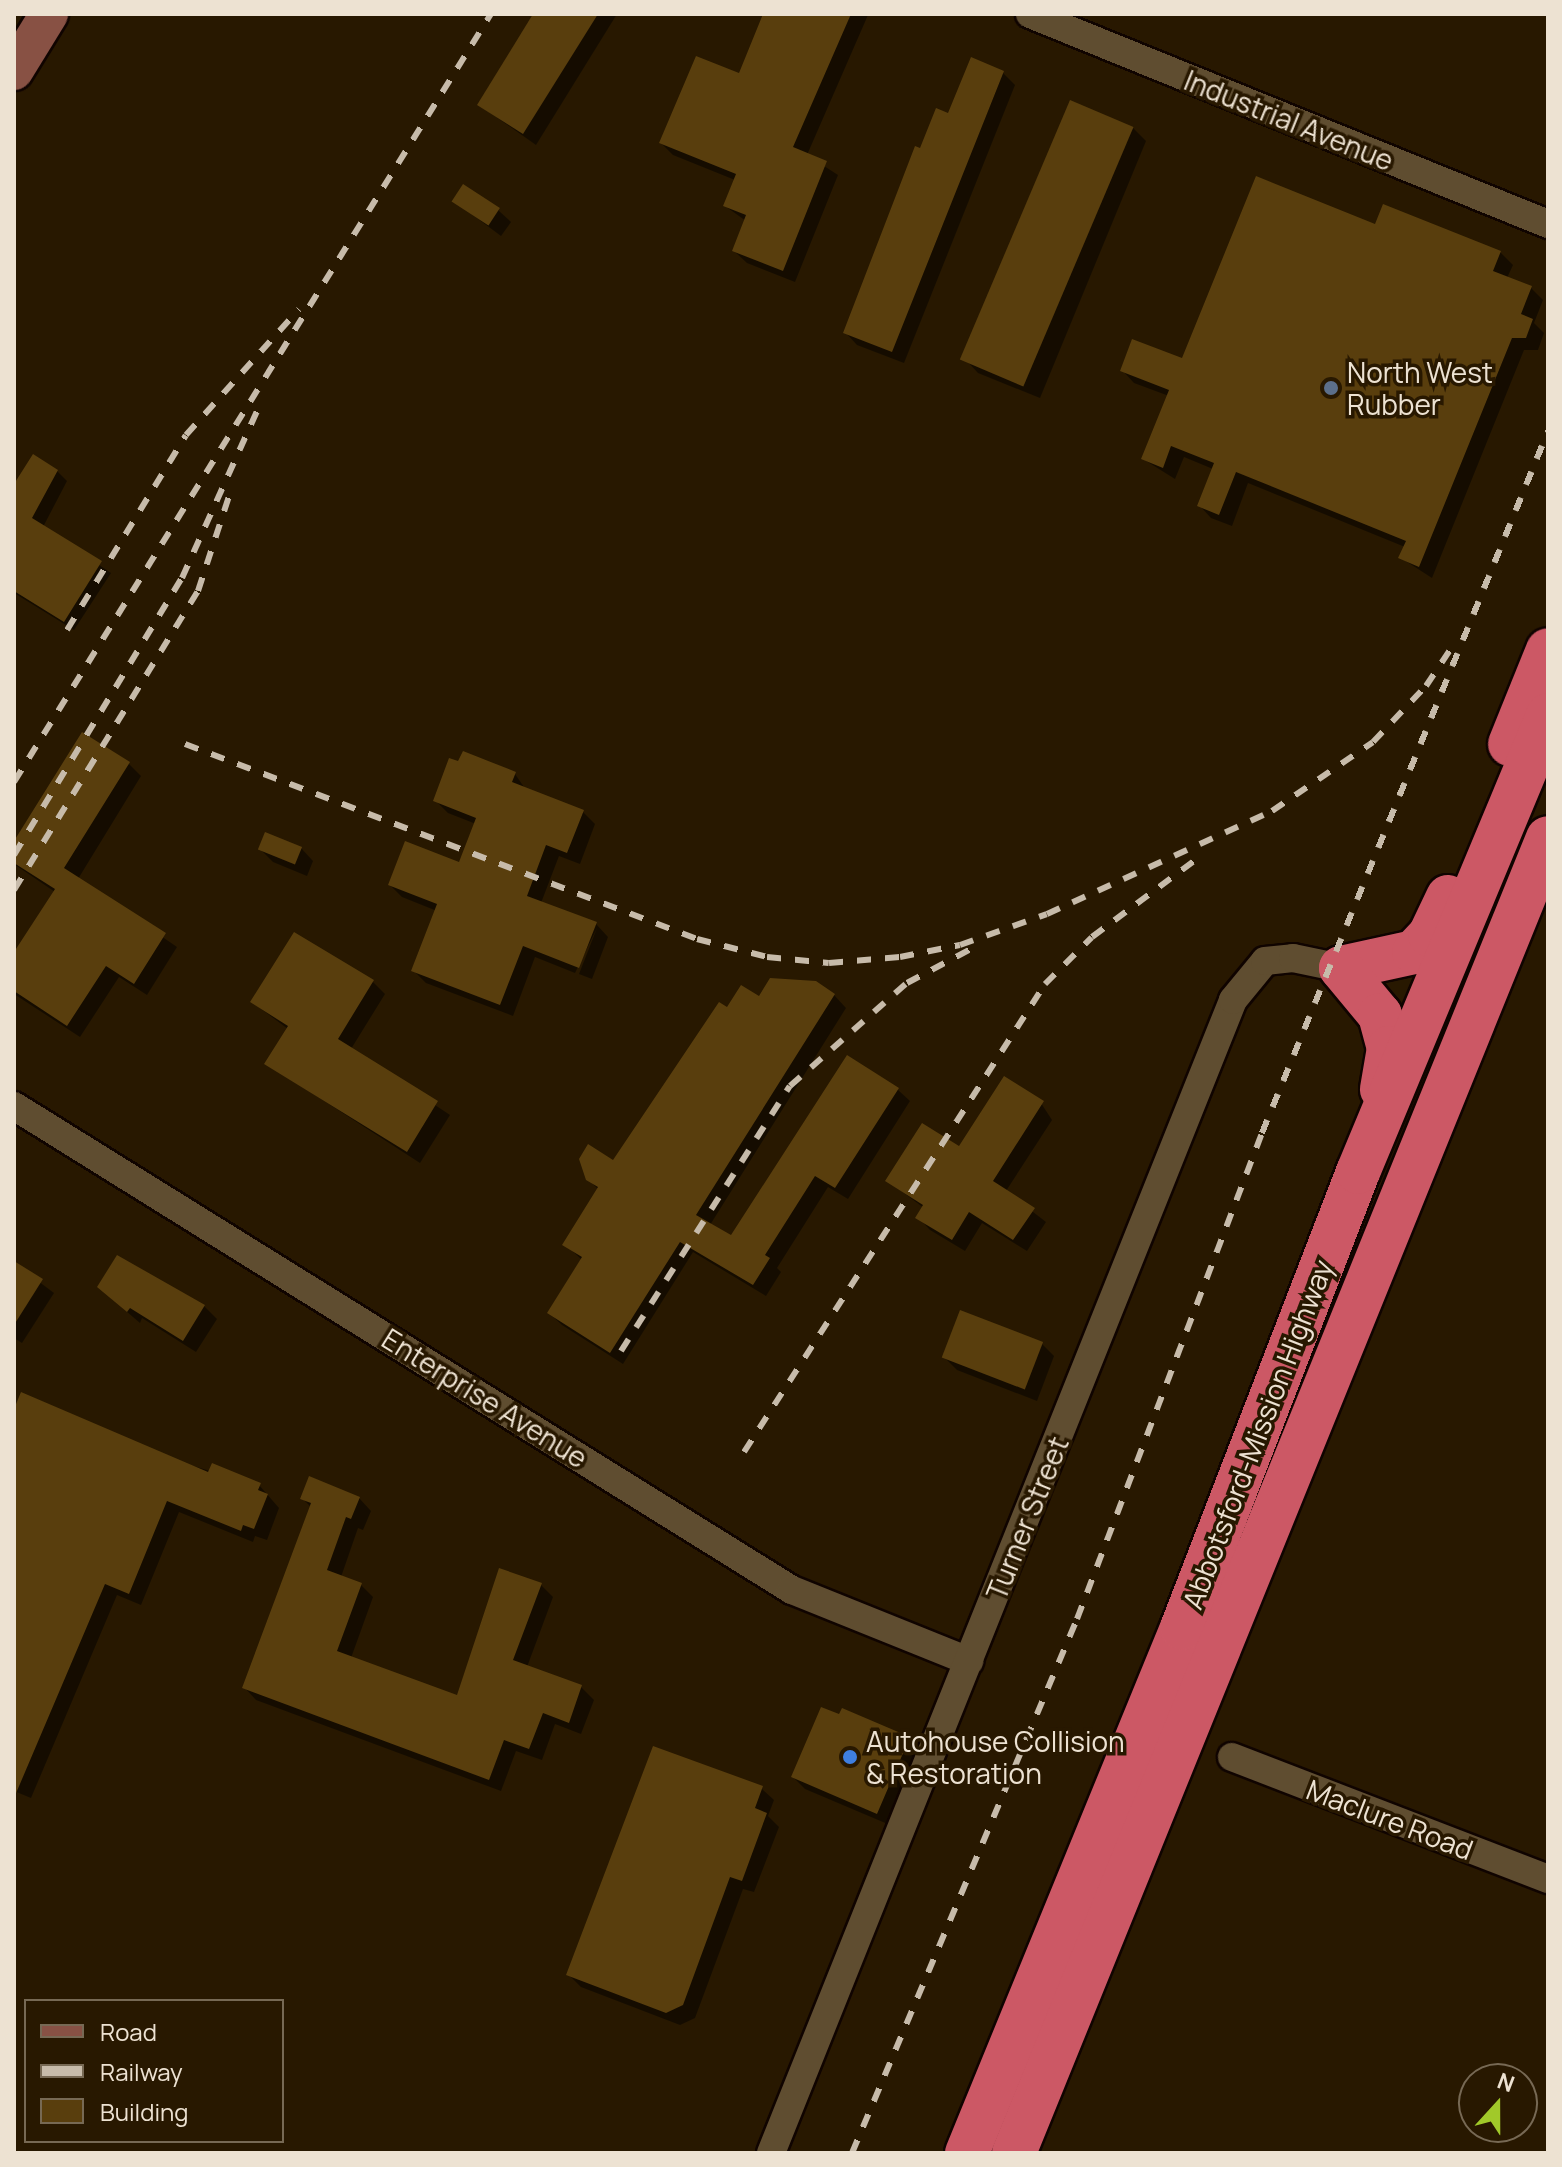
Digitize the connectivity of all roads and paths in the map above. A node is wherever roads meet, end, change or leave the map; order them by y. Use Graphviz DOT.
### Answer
graph roads {
  1 [pos="49,14"];
  2 [pos="1030,14"];
  3 [pos="14,71"];
  4 [pos="1548,224"];
  5 [pos="1548,650"];
  6 [pos="1548,715"];
  7 [pos="1548,838"];
  8 [pos="1341,968"];
  9 [pos="14,1106"];
  10 [pos="1358,1172"];
  11 [pos="969,1661"];
  12 [pos="1232,1757"];
  13 [pos="1548,1879"];
  14 [pos="771,2153"];
  15 [pos="967,2153"];
  16 [pos="1014,2153"];
  1 -- 3 [label="main road"];
  2 -- 4 [label="street, Industrial Avenue"];
  5 -- 8 [label="highway"];
  6 -- 10 [label="highway, Abbotsford-Mission Highway"];
  7 -- 16 [label="highway, Abbotsford-Mission Highway"];
  8 -- 10 [label="highway"];
  8 -- 11 [label="street, Turner Street"];
  9 -- 11 [label="street, Enterprise Avenue"];
  10 -- 15 [label="highway, Abbotsford-Mission Highway"];
  11 -- 14 [label="street, Turner Street"];
  12 -- 13 [label="street, Maclure Road"];
}
